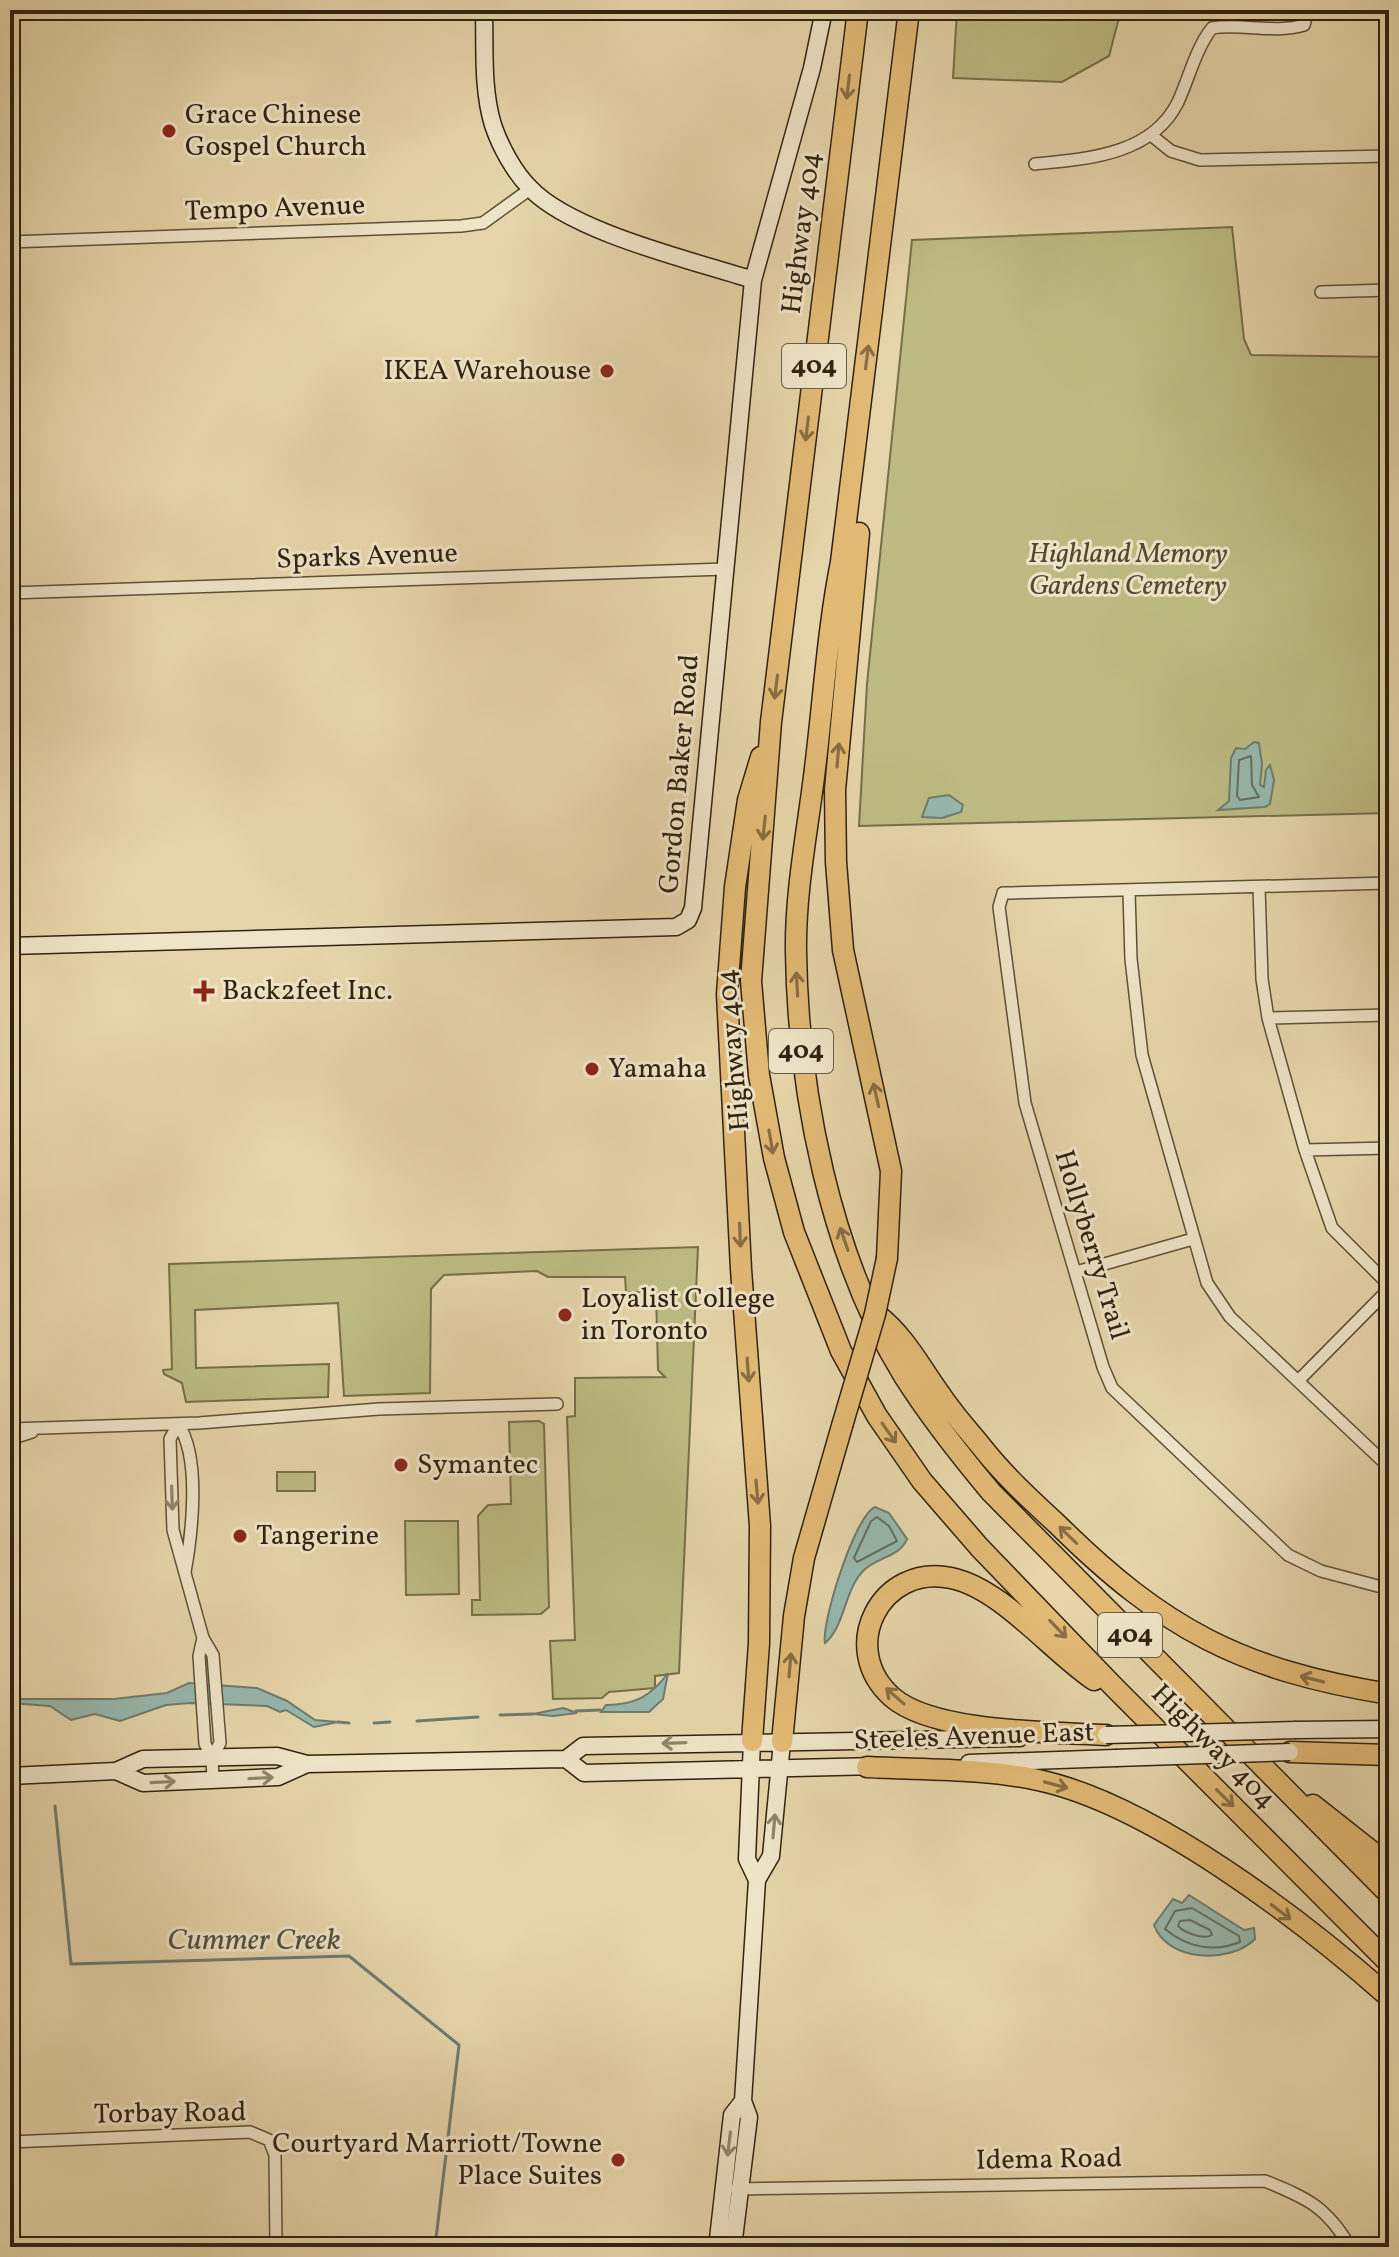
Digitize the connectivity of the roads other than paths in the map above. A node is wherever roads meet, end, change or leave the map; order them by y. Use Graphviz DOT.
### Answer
graph roads {
  1 [pos="484,10"];
  2 [pos="824,10"];
  3 [pos="858,10"];
  4 [pos="909,10"];
  5 [pos="1308,10"];
  6 [pos="1151,135"];
  7 [pos="1389,156"];
  8 [pos="1035,164"];
  9 [pos="530,189"];
  10 [pos="10,242"];
  11 [pos="753,280"];
  12 [pos="1389,290"];
  13 [pos="1321,292"];
  14 [pos="854,463"];
  15 [pos="725,569"];
  16 [pos="10,593"];
  17 [pos="771,722"];
  18 [pos="1389,883"];
  19 [pos="1259,887"];
  20 [pos="1129,892"];
  21 [pos="10,946"];
  22 [pos="1389,1015"];
  23 [pos="1268,1018"];
  24 [pos="1389,1148"];
  25 [pos="1305,1150"];
  26 [pos="1193,1239"];
  27 [pos="1076,1272"];
  28 [pos="1389,1287"];
  29 [pos="873,1311"];
  30 [pos="1298,1381"];
  31 [pos="557,1404"];
  32 [pos="178,1424"];
  33 [pos="48,1426"];
  34 [pos="10,1429"];
  35 [pos="10,1439"];
  36 [pos="1389,1467"];
  37 [pos="185,1572"];
  38 [pos="1389,1589"];
  39 [pos="203,1638"];
  40 [pos="1389,1694"];
  41 [pos="1130,1704"];
  42 [pos="1389,1729"];
  43 [pos="1106,1735"];
  44 [pos="752,1741"];
  45 [pos="782,1742"];
  46 [pos="1389,1747"];
  47 [pos="1290,1752"];
  48 [pos="1389,1755"];
  49 [pos="212,1757"];
  50 [pos="566,1759"];
  51 [pos="307,1764"];
  52 [pos="867,1767"];
  53 [pos="780,1768"];
  54 [pos="752,1769"];
  55 [pos="116,1771"];
  56 [pos="10,1776"];
  57 [pos="1271,1776"];
  58 [pos="213,1780"];
  59 [pos="1389,1865"];
  60 [pos="757,1880"];
  61 [pos="1389,1894"];
  62 [pos="1389,1963"];
  63 [pos="1389,1997"];
  64 [pos="743,2101"];
  65 [pos="10,2142"];
  66 [pos="742,2188"];
  67 [pos="723,2190"];
  68 [pos="276,2247"];
  69 [pos="722,2247"];
  70 [pos="733,2247"];
  71 [pos="1350,2247"];
  1 -- 9 [label="main road"];
  2 -- 11 [label="main road, Gordon Baker Road"];
  3 -- 17 [label="highway, Highway 404 / 404, one-way"];
  14 -- 4 [label="highway, Highway 404 / 404, one-way"];
  5 -- 6 [label="street"];
  6 -- 7 [label="street"];
  6 -- 8 [label="street"];
  9 -- 10 [label="street, Tempo Avenue"];
  9 -- 11 [label="main road"];
  11 -- 15 [label="main road, Gordon Baker Road"];
  12 -- 13 [label="street"];
  29 -- 14 [label="highway, Highway 404 / 404, one-way"];
  45 -- 14 [label="highway, one-way, bridge"];
  15 -- 16 [label="street, Sparks Avenue"];
  15 -- 21 [label="main road, Gordon Baker Road"];
  17 -- 41 [label="highway, Highway 404 / 404, one-way"];
  17 -- 44 [label="highway, one-way"];
  18 -- 19 [label="street, Hollyberry Trail"];
  19 -- 20 [label="street, Hollyberry Trail"];
  19 -- 23 [label="street"];
  20 -- 26 [label="street"];
  20 -- 27 [label="street, Hollyberry Trail"];
  22 -- 23 [label="street"];
  23 -- 25 [label="street"];
  24 -- 25 [label="street"];
  25 -- 28 [label="street"];
  26 -- 27 [label="street"];
  26 -- 30 [label="street"];
  27 -- 38 [label="street, Hollyberry Trail"];
  28 -- 30 [label="street"];
  40 -- 29 [label="highway, one-way"];
  29 -- 57 [label="highway, Highway 404 / 404"];
  30 -- 36 [label="street"];
  31 -- 32 [label="street"];
  32 -- 33 [label="street"];
  32 -- 37 [label="street"];
  32 -- 37 [label="street, one-way"];
  33 -- 34 [label="street"];
  33 -- 35 [label="street"];
  37 -- 39 [label="street"];
  39 -- 49 [label="street"];
  39 -- 49 [label="street"];
  43 -- 41 [label="highway, one-way"];
  41 -- 62 [label="highway, Highway 404 / 404, one-way"];
  42 -- 43 [label="main road, Steeles Avenue East, bridge"];
  43 -- 45 [label="main road, Steeles Avenue East"];
  44 -- 45 [label="main road, Steeles Avenue East"];
  44 -- 50 [label="main road, Steeles Avenue East, one-way"];
  44 -- 54 [label="main road"];
  45 -- 53 [label="main road"];
  46 -- 47 [label="main road, Steeles Avenue East"];
  47 -- 48 [label="highway"];
  47 -- 52 [label="main road, Steeles Avenue East, bridge"];
  49 -- 51 [label="main road, Steeles Avenue East"];
  49 -- 55 [label="main road, Steeles Avenue East"];
  49 -- 58 [label="street"];
  50 -- 51 [label="main road, Steeles Avenue East"];
  50 -- 54 [label="main road, Steeles Avenue East"];
  58 -- 51 [label="main road, Steeles Avenue East, one-way"];
  52 -- 53 [label="main road, Steeles Avenue East"];
  52 -- 63 [label="highway, one-way"];
  53 -- 54 [label="main road, Steeles Avenue East"];
  60 -- 53 [label="main road, one-way"];
  54 -- 60 [label="main road"];
  55 -- 56 [label="main road, Steeles Avenue East"];
  55 -- 58 [label="main road, Steeles Avenue East, one-way"];
  57 -- 59 [label="highway"];
  57 -- 61 [label="highway, Highway 404 / 404"];
  60 -- 64 [label="main road"];
  64 -- 66 [label="main road"];
  64 -- 67 [label="main road, one-way"];
  65 -- 68 [label="street, Torbay Road"];
  66 -- 67 [label="street, Idema Road"];
  66 -- 70 [label="main road"];
  66 -- 71 [label="street, Idema Road"];
  67 -- 69 [label="main road"];
}
